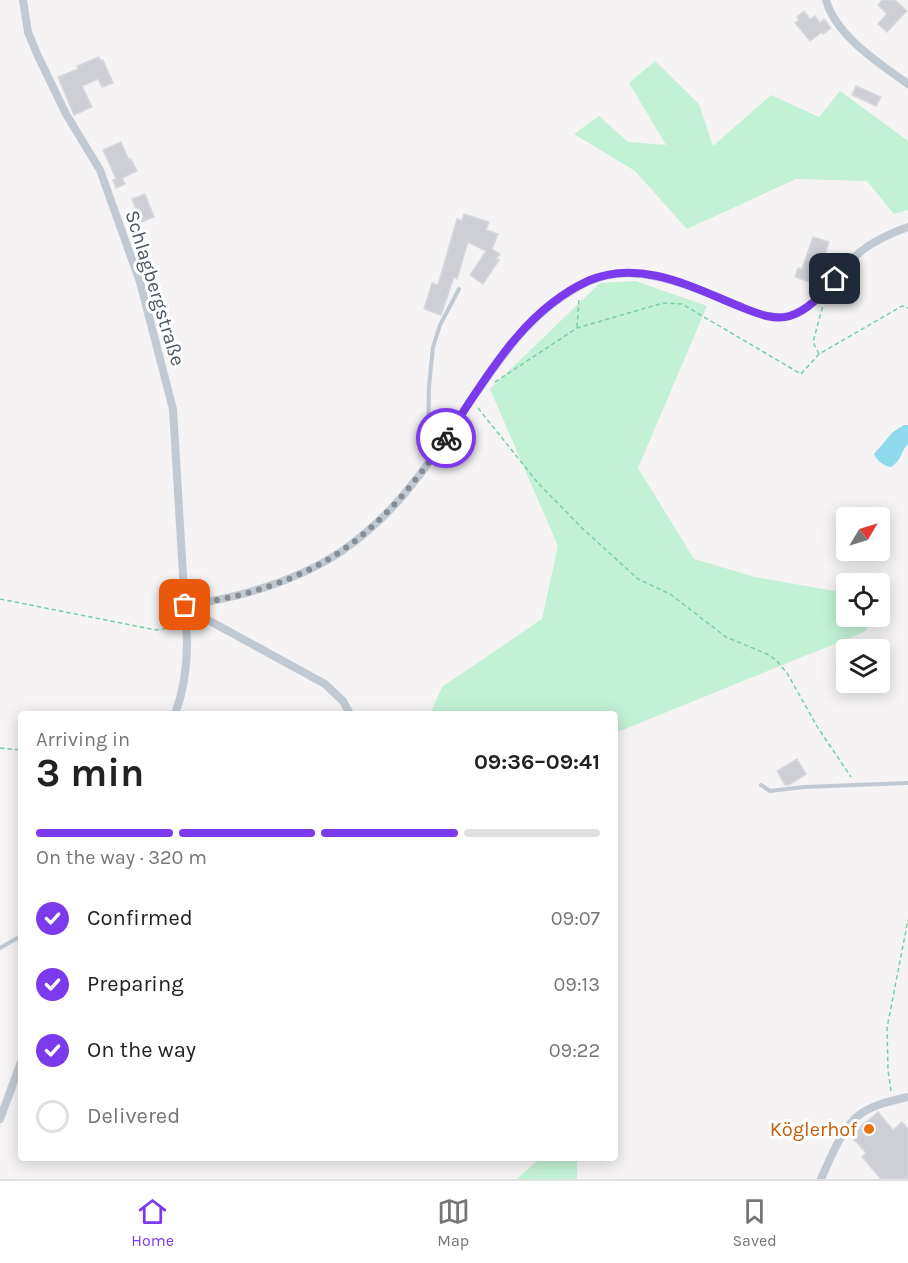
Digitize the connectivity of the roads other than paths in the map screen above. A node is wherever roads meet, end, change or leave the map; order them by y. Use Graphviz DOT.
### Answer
graph roads {
  1 [pos="23,0"];
  2 [pos="826,0"];
  3 [pos="908,84"];
  4 [pos="908,227"];
  5 [pos="459,289"];
  6 [pos="434,454"];
  7 [pos="185,605"];
  8 [pos="175,711"];
  9 [pos="348,711"];
  10 [pos="908,783"];
  11 [pos="761,785"];
  12 [pos="18,938"];
  13 [pos="0,948"];
  14 [pos="18,1070"];
  15 [pos="908,1097"];
  16 [pos="0,1119"];
  17 [pos="821,1179"];
  1 -- 7 [label="street, Schlagbergstraße"];
  2 -- 3 [label="street"];
  4 -- 6 [label="street"];
  5 -- 6 [label="lane"];
  6 -- 7 [label="street"];
  7 -- 8 [label="street, Schlagbergstraße"];
  7 -- 9 [label="street"];
  10 -- 11 [label="lane"];
  12 -- 13 [label="lane"];
  14 -- 16 [label="street"];
  15 -- 17 [label="street"];
}
